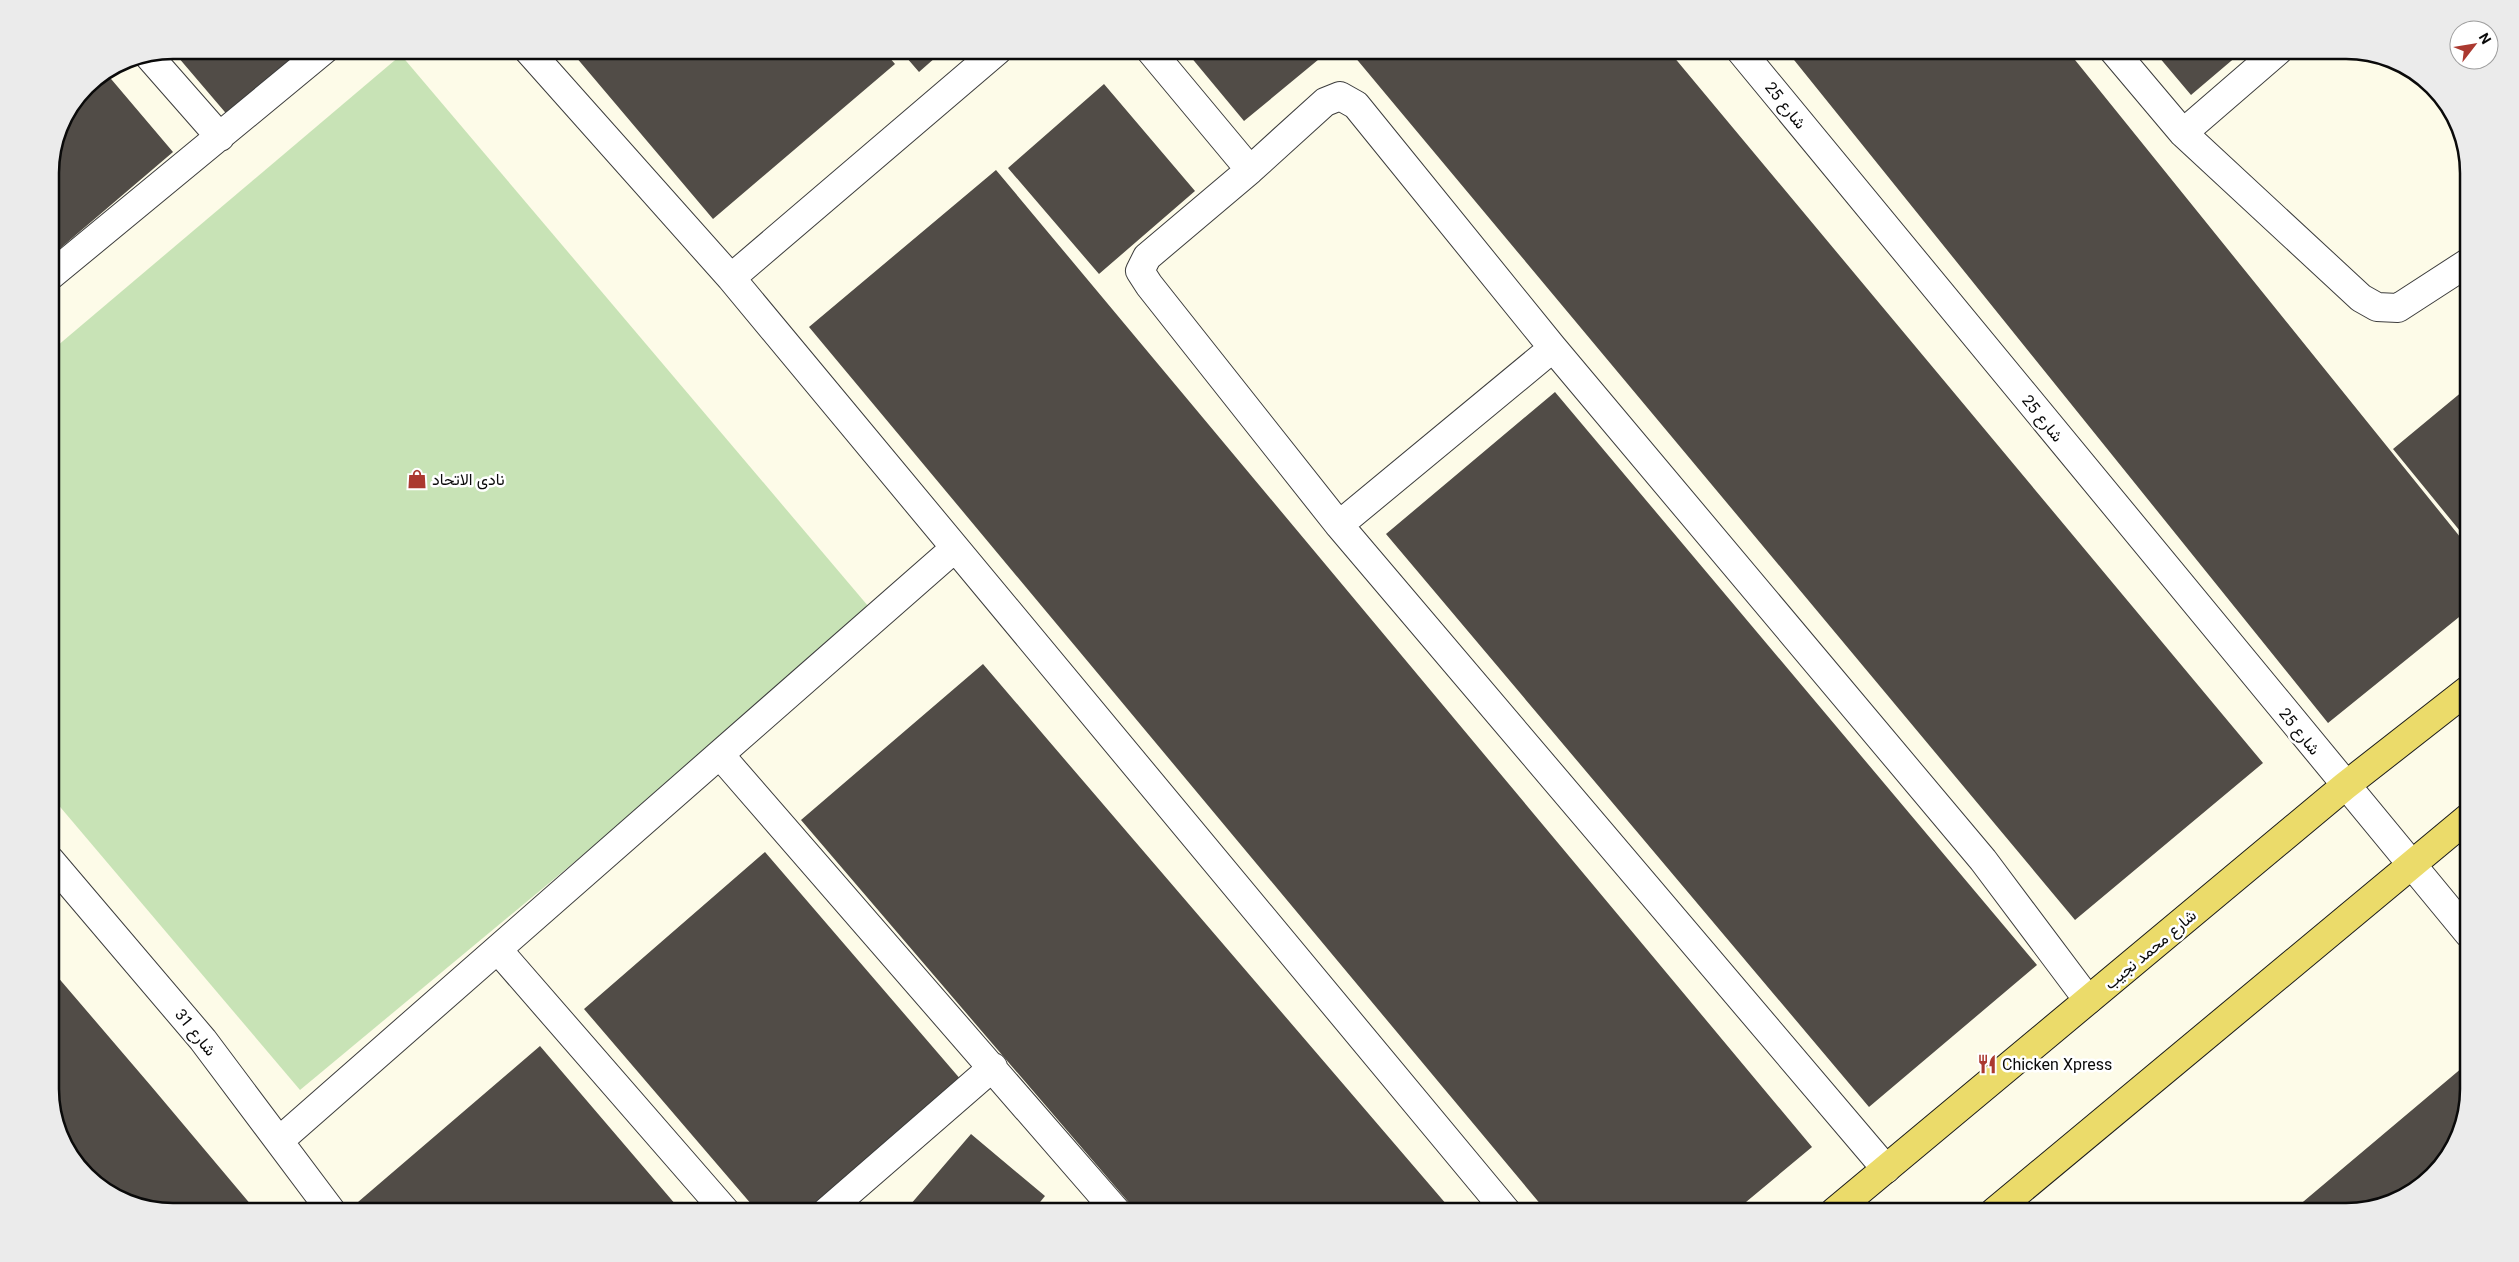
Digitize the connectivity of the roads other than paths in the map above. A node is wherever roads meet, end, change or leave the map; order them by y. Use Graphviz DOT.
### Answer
graph roads {
  1 [pos="313,59"];
  2 [pos="536,59"];
  3 [pos="987,59"];
  4 [pos="1158,59"];
  5 [pos="1747,59"];
  6 [pos="2121,59"];
  7 [pos="2269,59"];
  8 [pos="153,61"];
  9 [pos="2183,133"];
  10 [pos="220,137"];
  11 [pos="1250,170"];
  12 [pos="2460,268"];
  13 [pos="59,269"];
  14 [pos="731,278"];
  15 [pos="1553,348"];
  16 [pos="1339,525"];
  17 [pos="955,548"];
  18 [pos="2460,696"];
  19 [pos="720,755"];
  20 [pos="2345,786"];
  21 [pos="2460,824"];
  22 [pos="2412,864"];
  23 [pos="59,871"];
  24 [pos="2460,923"];
  25 [pos="498,950"];
  26 [pos="2088,1000"];
  27 [pos="993,1067"];
  28 [pos="279,1141"];
  29 [pos="1886,1169"];
  30 [pos="325,1203"];
  31 [pos="718,1203"];
  32 [pos="836,1203"];
  33 [pos="1109,1203"];
  34 [pos="1500,1203"];
  35 [pos="1845,1203"];
  36 [pos="2005,1203"];
  1 -- 10 [label="street"];
  2 -- 14 [label="street"];
  3 -- 14 [label="street"];
  4 -- 11 [label="street"];
  5 -- 20 [label="street, شارع 25"];
  6 -- 9 [label="street"];
  7 -- 9 [label="street"];
  8 -- 10 [label="street"];
  9 -- 12 [label="street"];
  10 -- 13 [label="street"];
  11 -- 15 [label="street"];
  11 -- 16 [label="street"];
  14 -- 17 [label="street"];
  15 -- 16 [label="street"];
  15 -- 26 [label="street"];
  16 -- 29 [label="street"];
  17 -- 19 [label="street"];
  17 -- 34 [label="street"];
  18 -- 20 [label="main road, شارع محمد نجيب"];
  19 -- 25 [label="street"];
  19 -- 27 [label="street"];
  20 -- 22 [label="street, شارع 25"];
  20 -- 26 [label="main road, شارع محمد نجيب"];
  21 -- 22 [label="main road"];
  22 -- 24 [label="street"];
  22 -- 36 [label="main road"];
  23 -- 28 [label="street, شارع 31"];
  25 -- 28 [label="street"];
  25 -- 31 [label="street"];
  26 -- 29 [label="main road, شارع محمد نجيب"];
  27 -- 32 [label="street"];
  27 -- 33 [label="street"];
  28 -- 30 [label="street, شارع 31"];
  29 -- 35 [label="main road, شارع محمد نجيب"];
}
